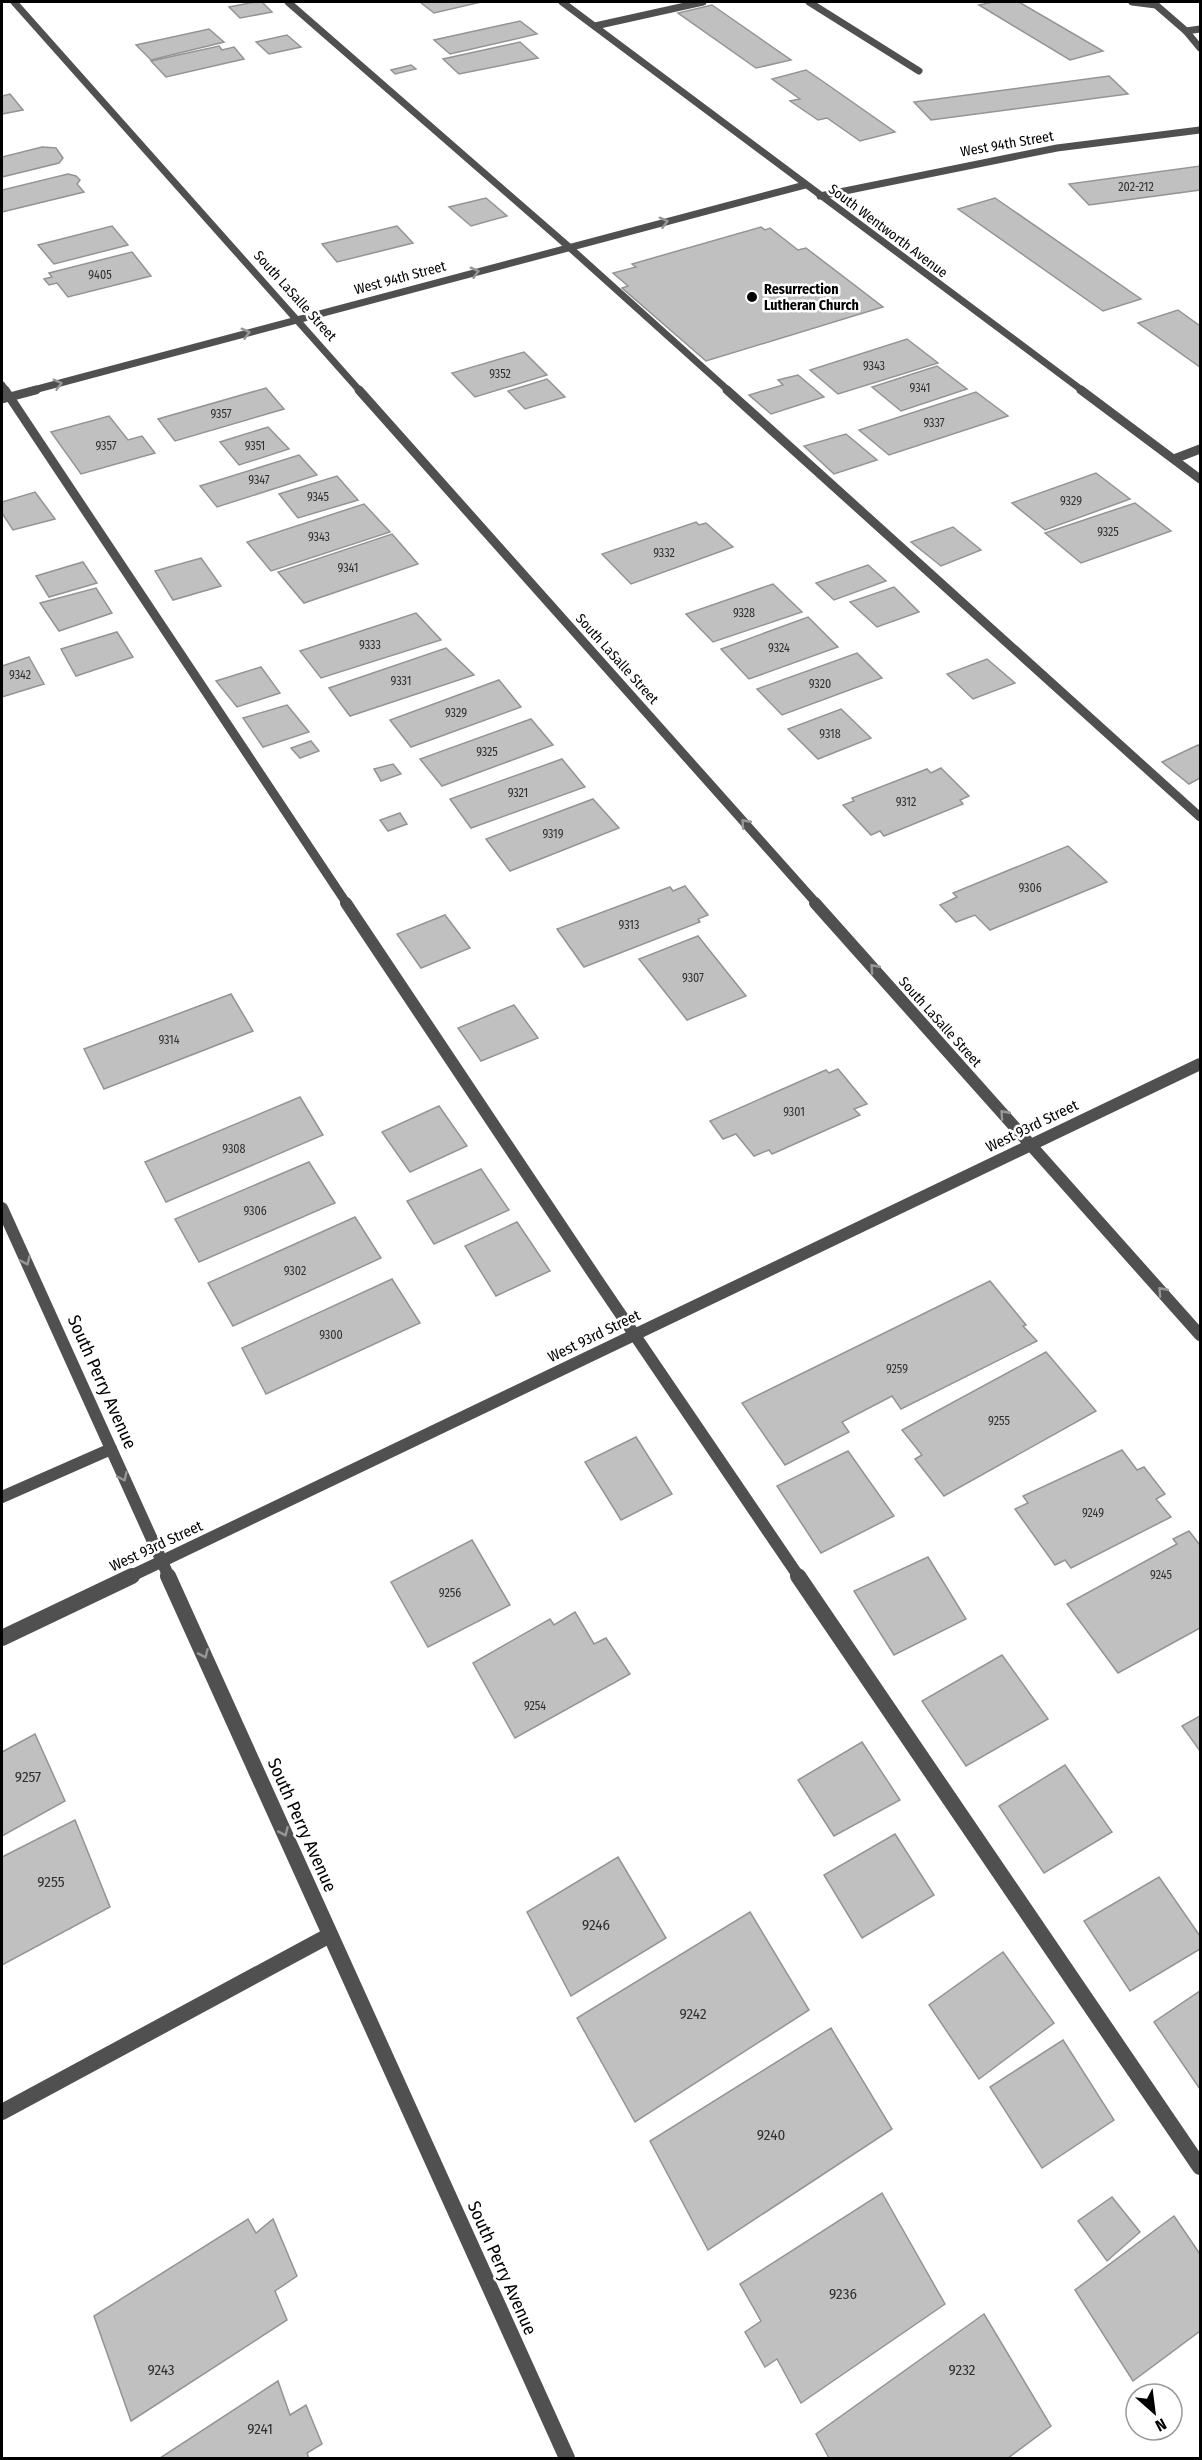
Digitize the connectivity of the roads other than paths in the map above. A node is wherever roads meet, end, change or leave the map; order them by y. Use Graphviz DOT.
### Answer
graph roads {
  1 [pos="14,2"];
  2 [pos="288,2"];
  3 [pos="562,2"];
  4 [pos="703,2"];
  5 [pos="809,2"];
  6 [pos="1132,2"];
  7 [pos="596,26"];
  8 [pos="1200,29"];
  9 [pos="1186,31"];
  10 [pos="1200,48"];
  11 [pos="919,71"];
  12 [pos="1200,130"];
  13 [pos="805,185"];
  14 [pos="820,196"];
  15 [pos="569,247"];
  16 [pos="298,320"];
  17 [pos="2,385"];
  18 [pos="5,398"];
  19 [pos="1200,449"];
  20 [pos="1174,459"];
  21 [pos="1200,478"];
  22 [pos="1200,817"];
  23 [pos="1200,1064"];
  24 [pos="1032,1145"];
  25 [pos="2,1208"];
  26 [pos="635,1335"];
  27 [pos="1200,1335"];
  28 [pos="111,1449"];
  29 [pos="2,1497"];
  30 [pos="162,1562"];
  31 [pos="2,1638"];
  32 [pos="330,1935"];
  33 [pos="2,2112"];
  34 [pos="1200,2167"];
  35 [pos="567,2458"];
  1 -- 16 [label="street, South LaSalle Street"];
  2 -- 15 [label="street"];
  3 -- 7 [label="street, South Wentworth Avenue"];
  4 -- 7 [label="street"];
  5 -- 11 [label="street"];
  6 -- 9 [label="street"];
  7 -- 13 [label="street, South Wentworth Avenue"];
  8 -- 9 [label="street"];
  9 -- 10 [label="street"];
  12 -- 14 [label="street, West 94th Street"];
  13 -- 14 [label="street, South Wentworth Avenue"];
  15 -- 13 [label="street, West 94th Street, one-way"];
  14 -- 20 [label="street, South Wentworth Avenue"];
  16 -- 15 [label="street, West 94th Street, one-way"];
  15 -- 22 [label="street"];
  18 -- 16 [label="street, West 94th Street, one-way"];
  24 -- 16 [label="street, South LaSalle Street, one-way"];
  17 -- 18 [label="street"];
  18 -- 26 [label="street"];
  19 -- 20 [label="street"];
  20 -- 21 [label="street, South Wentworth Avenue"];
  23 -- 24 [label="street, West 93rd Street"];
  24 -- 26 [label="street, West 93rd Street"];
  27 -- 24 [label="street, South LaSalle Street, one-way"];
  25 -- 28 [label="street, South Perry Avenue, one-way"];
  26 -- 30 [label="street, West 93rd Street"];
  26 -- 34 [label="street"];
  28 -- 29 [label="street"];
  28 -- 30 [label="street, South Perry Avenue, one-way"];
  30 -- 31 [label="street, West 93rd Street"];
  30 -- 32 [label="street, South Perry Avenue, one-way"];
  32 -- 33 [label="street"];
  32 -- 35 [label="street, South Perry Avenue"];
}
